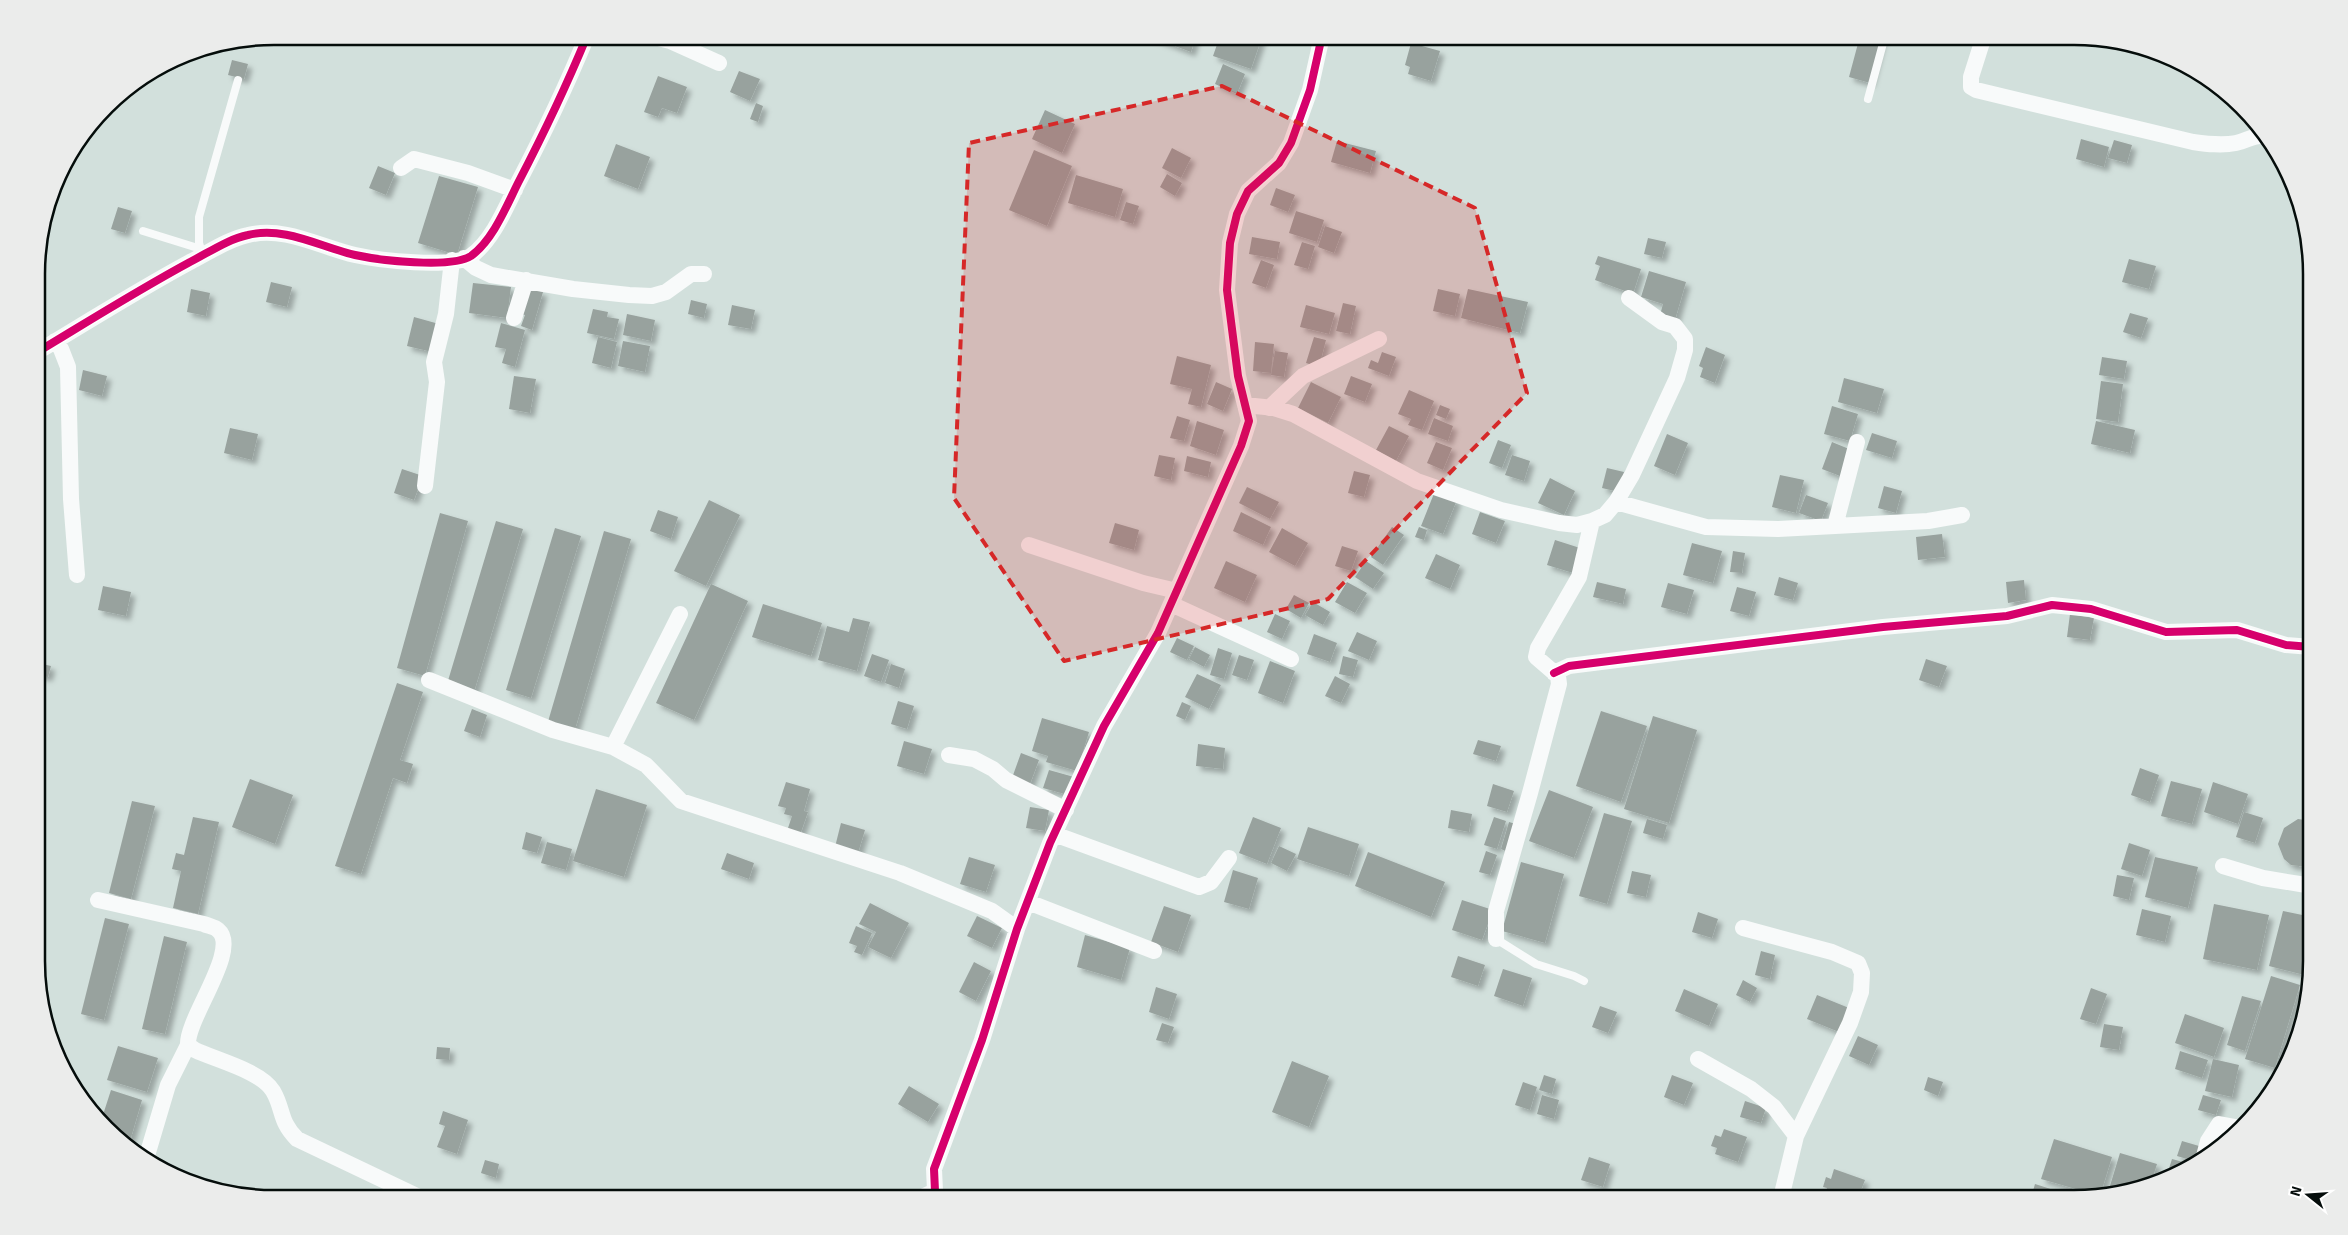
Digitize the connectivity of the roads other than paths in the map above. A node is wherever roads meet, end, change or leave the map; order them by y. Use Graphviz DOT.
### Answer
graph roads {
  1 [pos="583,45"];
  2 [pos="679,45"];
  3 [pos="1320,45"];
  4 [pos="1883,45"];
  5 [pos="1981,45"];
  6 [pos="719,63"];
  7 [pos="238,80"];
  8 [pos="1868,99"];
  9 [pos="2257,136"];
  10 [pos="401,168"];
  11 [pos="515,190"];
  12 [pos="143,232"];
  13 [pos="202,252"];
  14 [pos="458,259"];
  15 [pos="704,274"];
  16 [pos="526,280"];
  17 [pos="1629,298"];
  18 [pos="514,318"];
  19 [pos="1379,339"];
  20 [pos="55,341"];
  21 [pos="45,347"];
  22 [pos="1245,404"];
  23 [pos="1269,408"];
  24 [pos="1857,442"];
  25 [pos="425,486"];
  26 [pos="1616,502"];
  27 [pos="1962,515"];
  28 [pos="1592,522"];
  29 [pos="1835,526"];
  30 [pos="1029,545"];
  31 [pos="78,575"];
  32 [pos="1174,597"];
  33 [pos="680,614"];
  34 [pos="2303,646"];
  35 [pos="1291,659"];
  36 [pos="1554,673"];
  37 [pos="429,680"];
  38 [pos="613,747"];
  39 [pos="950,755"];
  40 [pos="1066,810"];
  41 [pos="1054,834"];
  42 [pos="1229,858"];
  43 [pos="2223,866"];
  44 [pos="2303,885"];
  45 [pos="98,900"];
  46 [pos="1028,902"];
  47 [pos="1743,928"];
  48 [pos="1017,929"];
  49 [pos="1496,939"];
  50 [pos="1154,952"];
  51 [pos="1584,981"];
  52 [pos="188,1044"];
  53 [pos="1698,1059"];
  54 [pos="2232,1126"];
  55 [pos="1796,1136"];
  56 [pos="2206,1147"];
  57 [pos="148,1152"];
  58 [pos="404,1190"];
  59 [pos="937,1190"];
  60 [pos="1783,1190"];
  1 -- 11 [label="street"];
  2 -- 6 [label="street"];
  3 -- 22 [label="street"];
  4 -- 8 [label="lane"];
  5 -- 9 [label="street"];
  7 -- 13 [label="lane"];
  10 -- 11 [label="street"];
  11 -- 14 [label="street"];
  12 -- 13 [label="lane"];
  13 -- 14 [label="street"];
  13 -- 20 [label="street"];
  14 -- 16 [label="street"];
  14 -- 25 [label="street"];
  15 -- 16 [label="street"];
  16 -- 18 [label="street"];
  17 -- 26 [label="street"];
  19 -- 23 [label="street"];
  20 -- 21 [label="street"];
  20 -- 31 [label="street"];
  22 -- 23 [label="street"];
  22 -- 32 [label="street"];
  23 -- 28 [label="street"];
  24 -- 29 [label="street"];
  26 -- 28 [label="street"];
  26 -- 29 [label="street"];
  27 -- 29 [label="street"];
  28 -- 36 [label="street"];
  30 -- 32 [label="street"];
  32 -- 35 [label="street"];
  32 -- 40 [label="street"];
  33 -- 38 [label="street"];
  34 -- 36 [label="street"];
  36 -- 49 [label="street"];
  37 -- 38 [label="street"];
  38 -- 48 [label="street"];
  39 -- 40 [label="street"];
  40 -- 41 [label="street"];
  41 -- 42 [label="street"];
  41 -- 46 [label="street"];
  43 -- 44 [label="street"];
  45 -- 52 [label="street"];
  46 -- 48 [label="street"];
  46 -- 50 [label="street"];
  47 -- 55 [label="street"];
  48 -- 59 [label="street"];
  49 -- 51 [label="lane"];
  52 -- 57 [label="street"];
  52 -- 58 [label="street"];
  53 -- 55 [label="street"];
  54 -- 56 [label="street"];
  55 -- 60 [label="street"];
}
